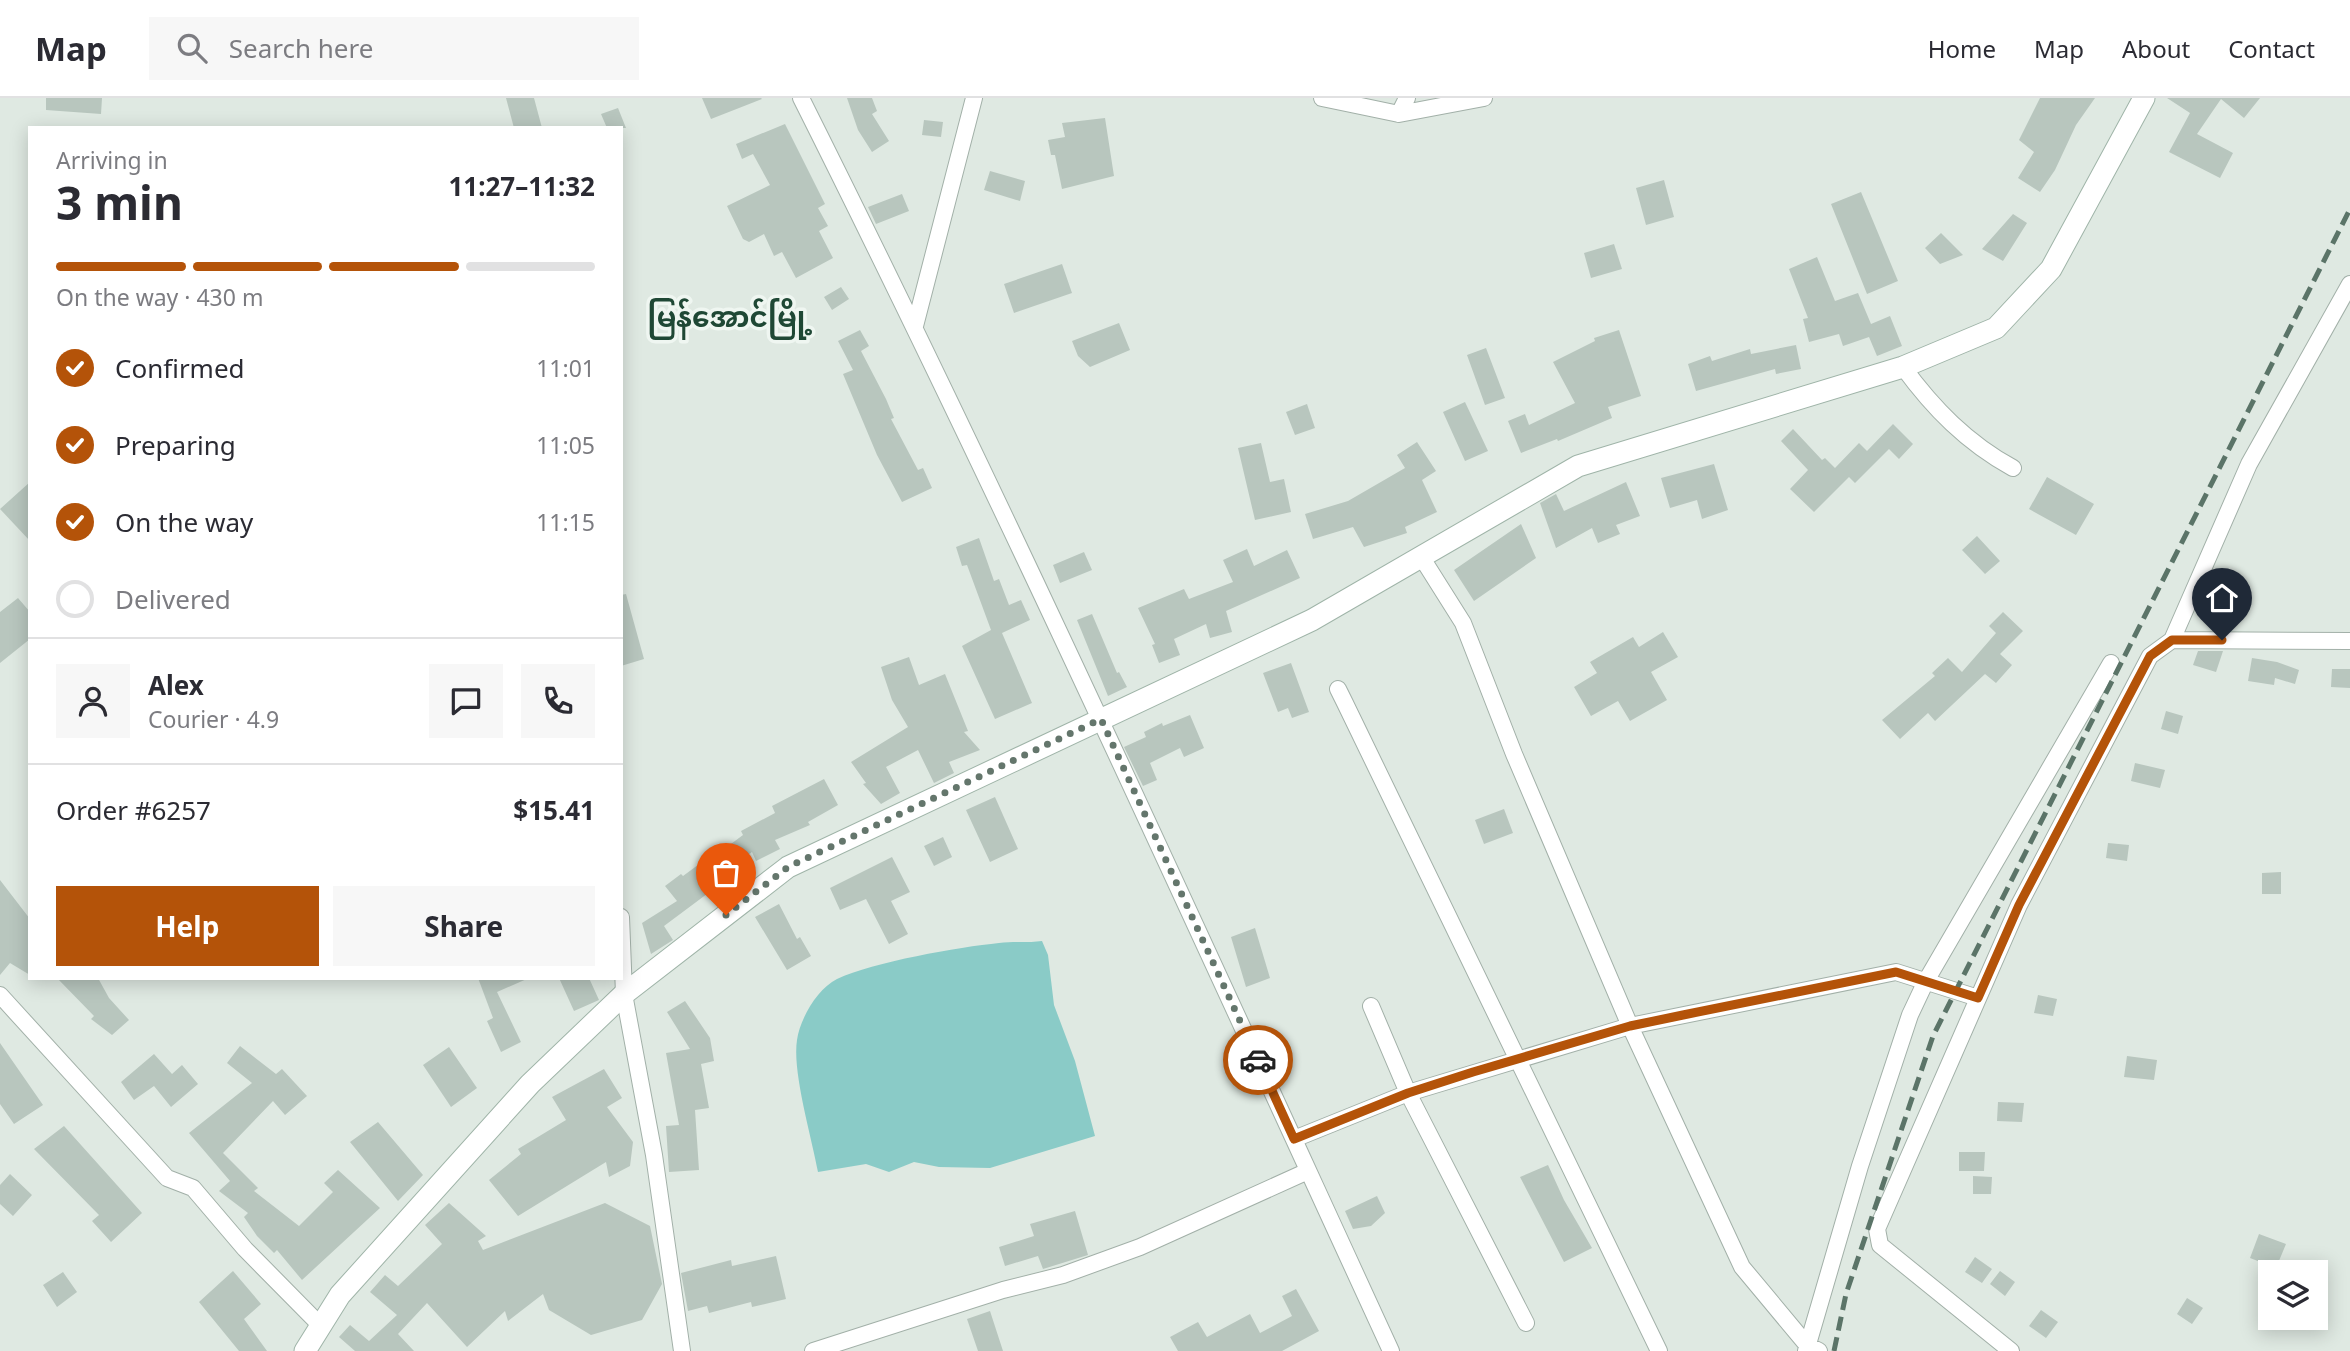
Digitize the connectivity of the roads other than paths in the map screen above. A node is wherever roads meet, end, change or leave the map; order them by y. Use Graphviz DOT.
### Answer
graph roads {
  1 [pos="801,98"];
  2 [pos="974,98"];
  3 [pos="1322,98"];
  4 [pos="1407,98"];
  5 [pos="1484,98"];
  6 [pos="2144,98"];
  7 [pos="1399,114"];
  8 [pos="2350,284"];
  9 [pos="915,326"];
  10 [pos="1903,366"];
  11 [pos="2013,468"];
  12 [pos="1422,558"];
  13 [pos="2172,640"];
  14 [pos="2350,641"];
  15 [pos="2111,663"];
  16 [pos="1338,689"];
  17 [pos="1101,719"];
  18 [pos="623,967"];
  19 [pos="1926,981"];
  20 [pos="624,993"];
  21 [pos="0,995"];
  22 [pos="1978,998"];
  23 [pos="1371,1006"];
  24 [pos="1630,1026"];
  25 [pos="1516,1058"];
  26 [pos="1408,1093"];
  27 [pos="1294,1139"];
  28 [pos="1308,1171"];
  29 [pos="1526,1323"];
  30 [pos="321,1326"];
  31 [pos="1811,1349"];
  32 [pos="305,1351"];
  33 [pos="682,1351"];
  34 [pos="813,1351"];
  35 [pos="1391,1351"];
  36 [pos="1659,1351"];
  37 [pos="2011,1351"];
  1 -- 9 [label="street"];
  2 -- 9 [label="street"];
  3 -- 7 [label="street"];
  4 -- 7 [label="street"];
  5 -- 7 [label="street"];
  6 -- 10 [label="main road"];
  8 -- 13 [label="street"];
  9 -- 17 [label="street"];
  10 -- 11 [label="street"];
  10 -- 12 [label="main road"];
  12 -- 17 [label="main road"];
  12 -- 24 [label="street"];
  13 -- 14 [label="street"];
  13 -- 22 [label="street"];
  15 -- 19 [label="street"];
  16 -- 25 [label="street"];
  17 -- 20 [label="main road"];
  17 -- 27 [label="street"];
  18 -- 20 [label="street"];
  19 -- 22 [label="street"];
  19 -- 24 [label="street"];
  19 -- 31 [label="street"];
  20 -- 30 [label="main road"];
  20 -- 33 [label="street"];
  21 -- 30 [label="street"];
  22 -- 37 [label="street"];
  23 -- 26 [label="street"];
  24 -- 25 [label="street"];
  24 -- 31 [label="street"];
  25 -- 26 [label="street"];
  25 -- 36 [label="street"];
  26 -- 27 [label="street"];
  26 -- 29 [label="street"];
  27 -- 28 [label="street"];
  28 -- 34 [label="street"];
  28 -- 35 [label="street"];
  30 -- 32 [label="main road"];
}
